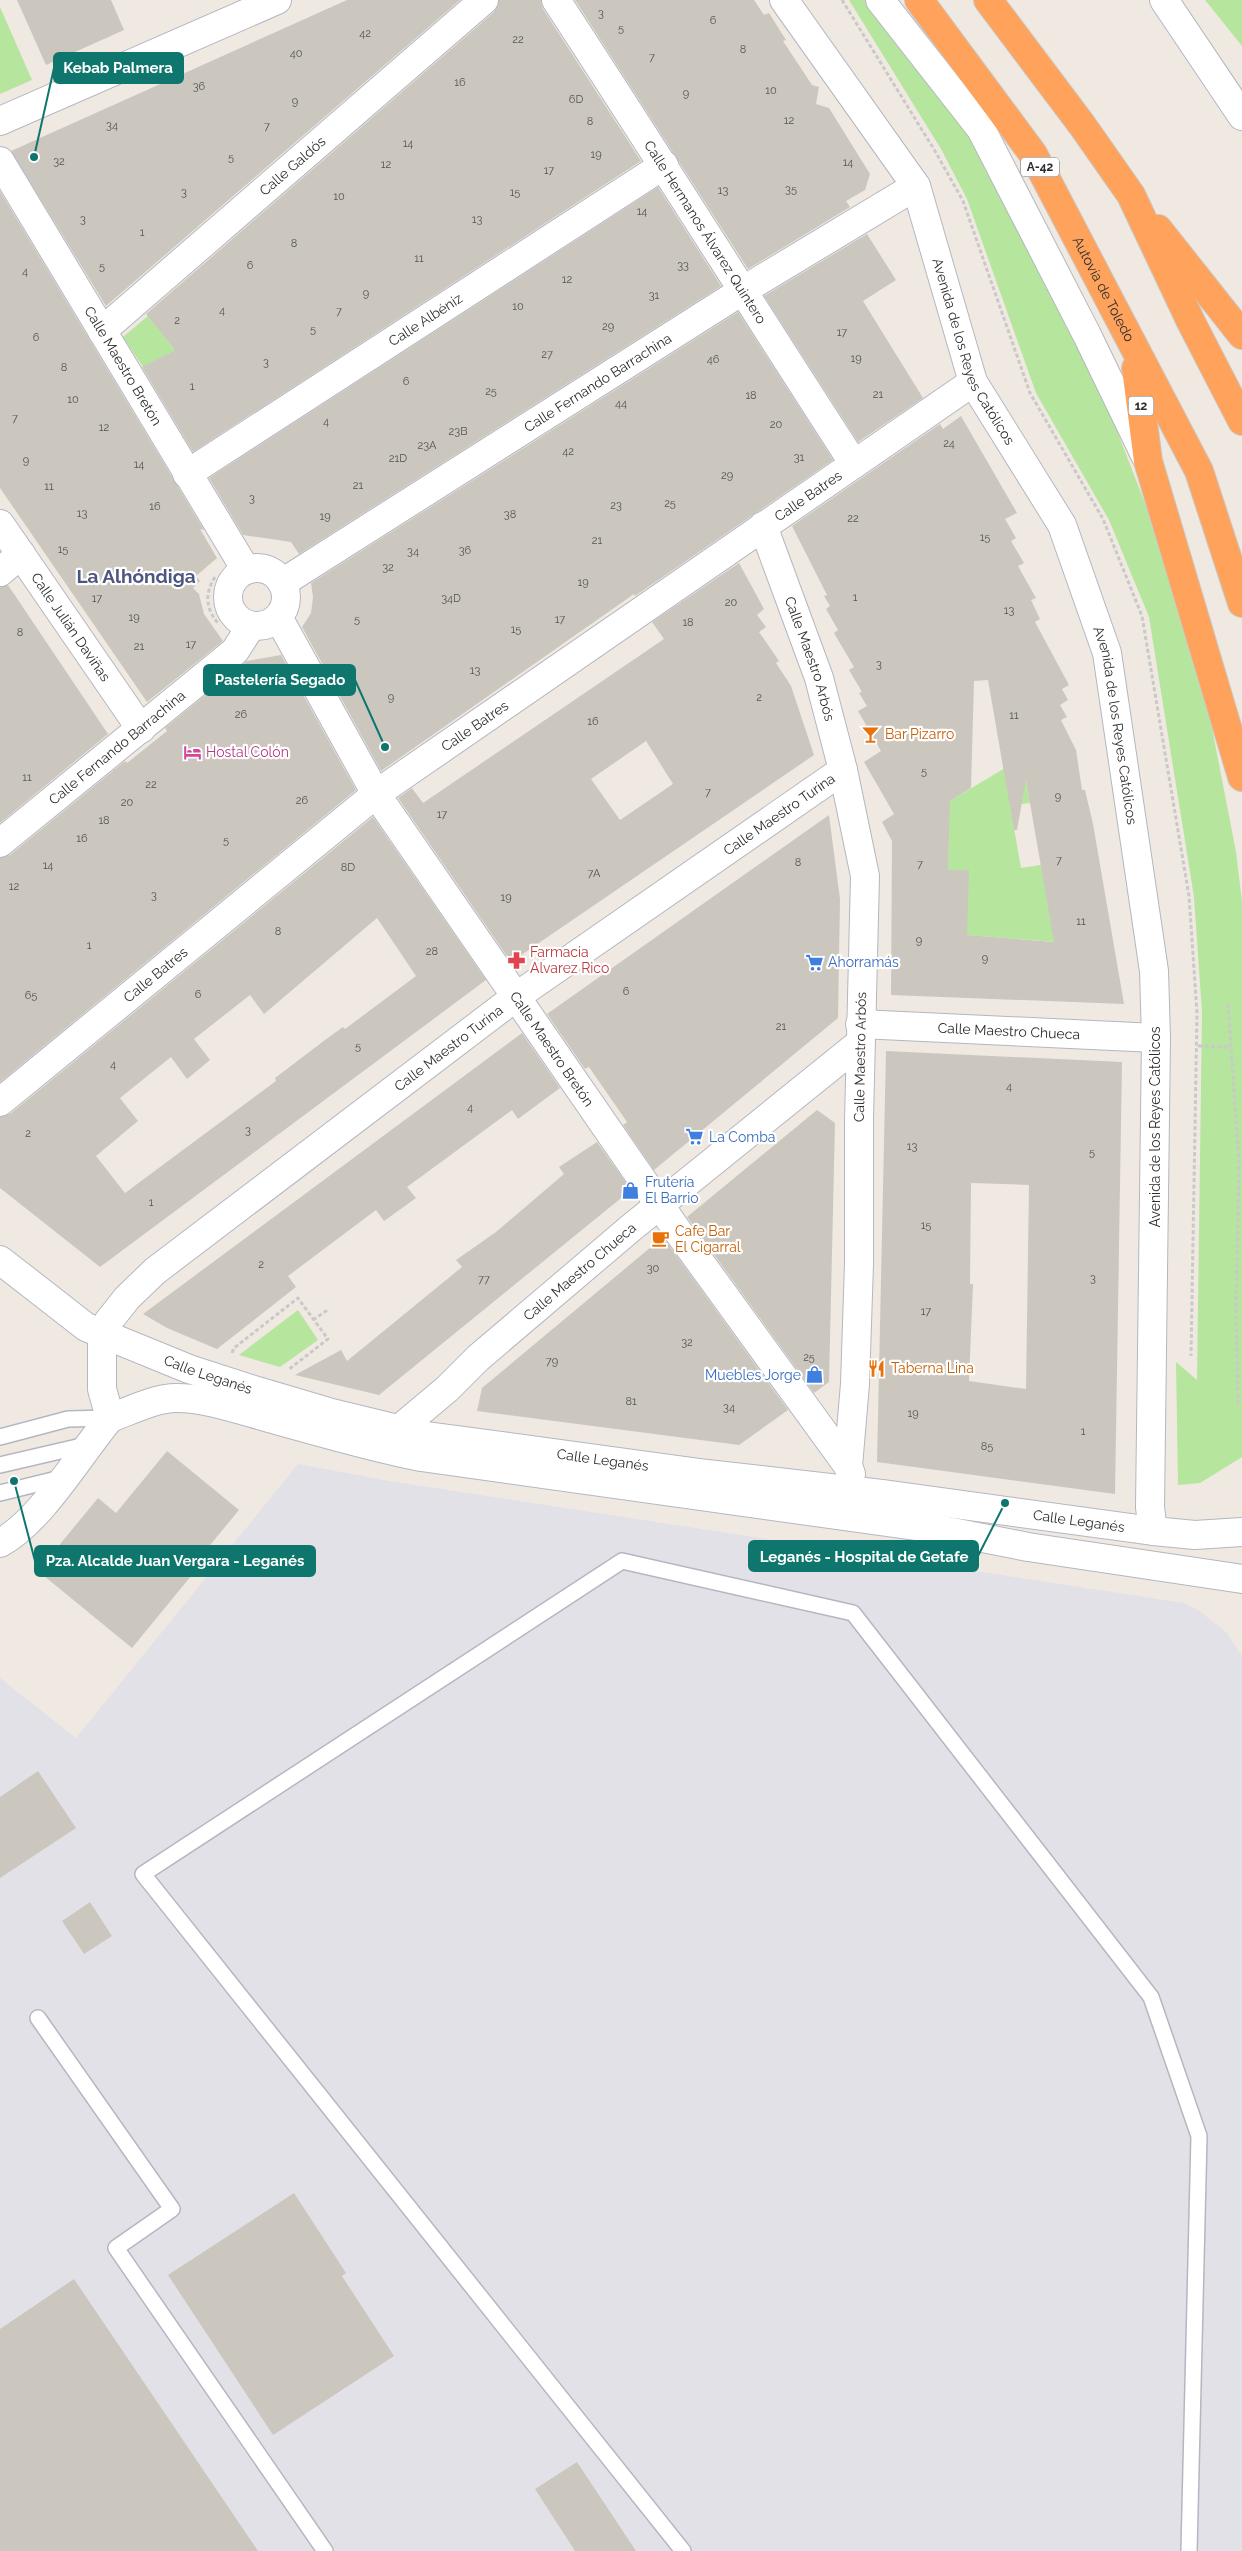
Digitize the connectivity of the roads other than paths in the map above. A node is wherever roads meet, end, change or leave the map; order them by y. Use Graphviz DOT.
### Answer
graph roads {
  1 [pos="277,0"];
  2 [pos="484,0"];
  3 [pos="556,0"];
  4 [pos="784,0"];
  5 [pos="880,0"];
  6 [pos="919,0"];
  7 [pos="988,0"];
  8 [pos="1164,0"];
  9 [pos="1242,116"];
  10 [pos="0,121"];
  11 [pos="0,160"];
  12 [pos="664,164"];
  13 [pos="916,186"];
  14 [pos="1131,195"];
  15 [pos="742,291"];
  16 [pos="102,331"];
  17 [pos="1239,333"];
  18 [pos="1134,351"];
  19 [pos="974,382"];
  20 [pos="1242,421"];
  21 [pos="1148,461"];
  22 [pos="854,464"];
  23 [pos="187,474"];
  24 [pos="0,524"];
  25 [pos="762,526"];
  26 [pos="20,554"];
  27 [pos="246,570"];
  28 [pos="0,572"];
  29 [pos="282,583"];
  30 [pos="1242,603"];
  31 [pos="278,617"];
  32 [pos="251,626"];
  33 [pos="141,729"];
  34 [pos="843,770"];
  35 [pos="1242,777"];
  36 [pos="376,794"];
  37 [pos="0,843"];
  38 [pos="516,996"];
  39 [pos="860,1033"];
  40 [pos="1156,1038"];
  41 [pos="0,1102"];
  42 [pos="659,1205"];
  43 [pos="0,1260"];
  44 [pos="102,1335"];
  45 [pos="110,1418"];
  46 [pos="398,1430"];
  47 [pos="0,1437"];
  48 [pos="88,1445"];
  49 [pos="0,1465"];
  50 [pos="848,1466"];
  51 [pos="64,1477"];
  52 [pos="0,1494"];
  53 [pos="882,1494"];
  54 [pos="1153,1531"];
  55 [pos="1242,1532"];
  56 [pos="0,1543"];
  57 [pos="1242,1579"];
  58 [pos="38,2018"];
  59 [pos="325,2551"];
  60 [pos="683,2551"];
  61 [pos="1189,2551"];
  1 -- 10 [label="street"];
  2 -- 16 [label="street, Calle Galdós"];
  3 -- 12 [label="street, Calle Hermanos Álvarez Quintero"];
  4 -- 13 [label="street, Avenida de los Reyes Católicos"];
  5 -- 21 [label="street"];
  6 -- 18 [label="highway, Autovía de Toledo / A-42"];
  7 -- 14 [label="highway"];
  8 -- 9 [label="street"];
  11 -- 16 [label="street, Calle Maestro Bretón"];
  12 -- 15 [label="street, Calle Hermanos Álvarez Quintero"];
  12 -- 23 [label="street, Calle Albéniz"];
  13 -- 15 [label="street, Calle Fernando Barrachina"];
  13 -- 19 [label="street, Avenida de los Reyes Católicos"];
  14 -- 17 [label="highway"];
  14 -- 20 [label="highway"];
  15 -- 22 [label="street, Calle Hermanos Álvarez Quintero"];
  15 -- 29 [label="street, Calle Fernando Barrachina"];
  16 -- 23 [label="street, Calle Maestro Bretón"];
  18 -- 21 [label="highway, 12"];
  18 -- 30 [label="highway, Autovía de Toledo / A-42"];
  19 -- 22 [label="street, Calle Batres"];
  19 -- 40 [label="street, Avenida de los Reyes Católicos"];
  21 -- 35 [label="highway"];
  22 -- 25 [label="street, Calle Batres"];
  23 -- 27 [label="street, Calle Maestro Bretón"];
  24 -- 26 [label="street, Calle Julián Daviñas"];
  25 -- 34 [label="street, Calle Maestro Arbós"];
  25 -- 36 [label="street, Calle Batres"];
  26 -- 28 [label="street"];
  26 -- 33 [label="street, Calle Julián Daviñas"];
  27 -- 29 [label="street"];
  27 -- 32 [label="street"];
  29 -- 31 [label="street"];
  31 -- 32 [label="street"];
  31 -- 36 [label="street, Calle Maestro Bretón"];
  32 -- 33 [label="street, Calle Fernando Barrachina"];
  33 -- 37 [label="street, Calle Fernando Barrachina"];
  34 -- 38 [label="street, Calle Maestro Turina"];
  34 -- 39 [label="street, Calle Maestro Arbós"];
  36 -- 38 [label="street, Calle Maestro Bretón"];
  36 -- 41 [label="street, Calle Batres"];
  38 -- 42 [label="street, Calle Maestro Bretón"];
  38 -- 44 [label="street, Calle Maestro Turina"];
  39 -- 40 [label="street, Calle Maestro Chueca"];
  39 -- 42 [label="street, Calle Maestro Chueca"];
  39 -- 50 [label="street, Calle Maestro Arbós"];
  40 -- 54 [label="street, Avenida de los Reyes Católicos"];
  42 -- 46 [label="street, Calle Maestro Chueca"];
  42 -- 50 [label="street, Calle Maestro Bretón"];
  43 -- 44 [label="street, Calle Leganés"];
  44 -- 45 [label="street"];
  44 -- 46 [label="street, Calle Leganés"];
  45 -- 47 [label="lane"];
  45 -- 48 [label="street"];
  45 -- 57 [label="street, Calle Leganés"];
  46 -- 53 [label="street, Calle Leganés"];
  48 -- 49 [label="lane"];
  48 -- 51 [label="street"];
  50 -- 53 [label="street"];
  51 -- 52 [label="lane"];
  51 -- 56 [label="street"];
  53 -- 54 [label="street, Calle Leganés"];
  54 -- 55 [label="street, Calle Leganés"];
  58 -- 59 [label="lane"];
  60 -- 61 [label="lane"];
}
